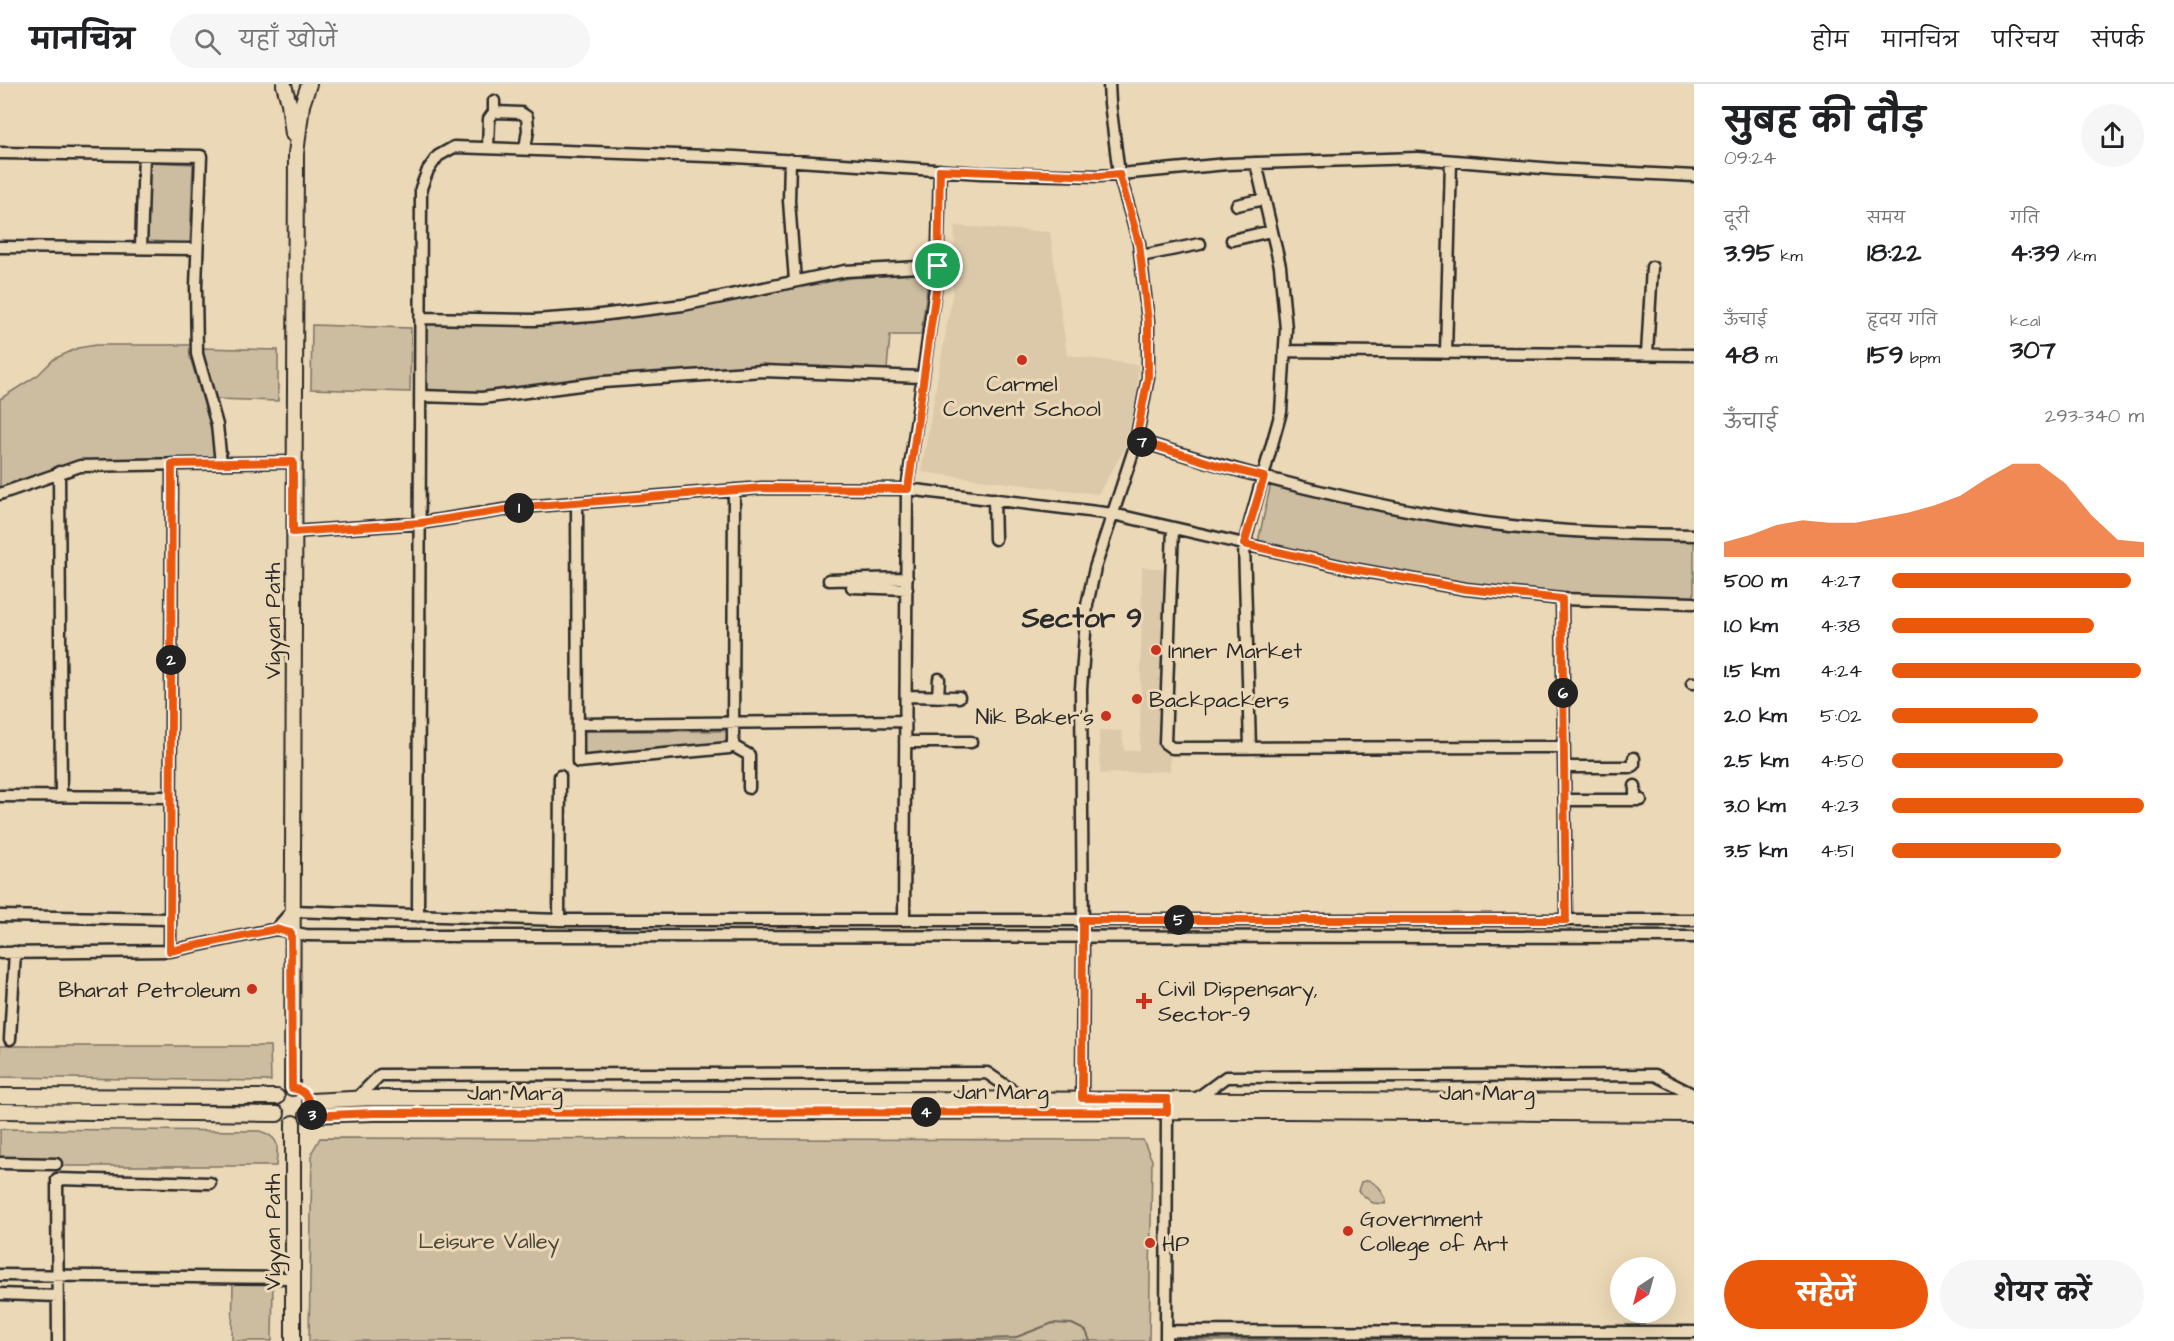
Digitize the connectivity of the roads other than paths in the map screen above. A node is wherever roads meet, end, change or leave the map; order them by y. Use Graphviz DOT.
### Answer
graph roads {
  1 [pos="309,84"];
  2 [pos="1109,84"];
  3 [pos="283,85"];
  4 [pos="488,148"];
  5 [pos="525,149"];
  6 [pos="0,153"];
  7 [pos="296,154"];
  8 [pos="144,155"];
  9 [pos="790,160"];
  10 [pos="1451,161"];
  11 [pos="1256,163"];
  12 [pos="940,170"];
  13 [pos="1119,174"];
  14 [pos="1694,176"];
  15 [pos="1264,199"];
  16 [pos="1237,205"];
  17 [pos="1272,231"];
  18 [pos="1232,240"];
  19 [pos="1200,244"];
  20 [pos="0,247"];
  21 [pos="141,248"];
  22 [pos="197,249"];
  23 [pos="1141,256"];
  24 [pos="938,266"];
  25 [pos="1652,267"];
  26 [pos="795,281"];
  27 [pos="420,318"];
  28 [pos="1285,351"];
  29 [pos="1446,353"];
  30 [pos="1647,354"];
  31 [pos="1694,355"];
  32 [pos="922,377"];
  33 [pos="420,396"];
  34 [pos="1136,440"];
  35 [pos="293,462"];
  36 [pos="221,463"];
  37 [pos="172,464"];
  38 [pos="59,472"];
  39 [pos="1264,477"];
  40 [pos="908,489"];
  41 [pos="734,490"];
  42 [pos="0,494"];
  43 [pos="994,499"];
  44 [pos="577,503"];
  45 [pos="1113,514"];
  46 [pos="420,523"];
  47 [pos="1173,528"];
  48 [pos="293,532"];
  49 [pos="1694,535"];
  50 [pos="995,539"];
  51 [pos="1244,544"];
  52 [pos="829,580"];
  53 [pos="907,583"];
  54 [pos="852,586"];
  55 [pos="1562,599"];
  56 [pos="1694,603"];
  57 [pos="939,679"];
  58 [pos="938,697"];
  59 [pos="906,700"];
  60 [pos="906,721"];
  61 [pos="734,722"];
  62 [pos="578,724"];
  63 [pos="905,742"];
  64 [pos="970,742"];
  65 [pos="733,746"];
  66 [pos="1250,747"];
  67 [pos="1564,747"];
  68 [pos="1634,758"];
  69 [pos="1564,767"];
  70 [pos="560,776"];
  71 [pos="1635,786"];
  72 [pos="749,788"];
  73 [pos="0,796"];
  74 [pos="61,796"];
  75 [pos="170,797"];
  76 [pos="1565,800"];
  77 [pos="292,911"];
  78 [pos="0,916"];
  79 [pos="418,916"];
  80 [pos="169,919"];
  81 [pos="559,920"];
  82 [pos="904,920"];
  83 [pos="1083,920"];
  84 [pos="1566,920"];
  85 [pos="1694,920"];
  86 [pos="276,929"];
  87 [pos="291,933"];
  88 [pos="1083,936"];
  89 [pos="1694,937"];
  90 [pos="170,951"];
  91 [pos="0,952"];
  92 [pos="15,952"];
  93 [pos="10,1039"];
  94 [pos="292,1088"];
  95 [pos="1694,1095"];
  96 [pos="0,1096"];
  97 [pos="277,1097"];
  98 [pos="356,1099"];
  99 [pos="1025,1099"];
  100 [pos="1196,1099"];
  101 [pos="310,1101"];
  102 [pos="1694,1101"];
  103 [pos="1082,1105"];
  104 [pos="1167,1105"];
  105 [pos="0,1111"];
  106 [pos="277,1114"];
  107 [pos="1694,1114"];
  108 [pos="307,1116"];
  109 [pos="293,1123"];
  110 [pos="0,1163"];
  111 [pos="57,1179"];
  112 [pos="210,1183"];
  113 [pos="0,1275"];
  114 [pos="58,1275"];
  115 [pos="293,1278"];
  116 [pos="0,1294"];
  117 [pos="58,1296"];
  118 [pos="1694,1332"];
  119 [pos="1166,1336"];
  120 [pos="58,1341"];
  121 [pos="293,1341"];
  1 -- 3 [label="main road"];
  1 -- 7 [label="main road, Vigyan Path"];
  2 -- 13 [label="street"];
  3 -- 7 [label="main road, Vigyan Path"];
  4 -- 5 [label="street"];
  4 -- 5 [label="street"];
  4 -- 27 [label="street"];
  5 -- 9 [label="street"];
  6 -- 8 [label="street"];
  7 -- 35 [label="main road, Vigyan Path"];
  8 -- 21 [label="street"];
  8 -- 22 [label="street"];
  9 -- 12 [label="street"];
  9 -- 26 [label="street"];
  10 -- 11 [label="street"];
  10 -- 14 [label="street"];
  10 -- 29 [label="street"];
  11 -- 13 [label="street"];
  11 -- 15 [label="street"];
  12 -- 13 [label="street"];
  12 -- 24 [label="street"];
  13 -- 23 [label="street"];
  15 -- 16 [label="street"];
  15 -- 17 [label="street"];
  17 -- 18 [label="street"];
  17 -- 28 [label="street"];
  19 -- 23 [label="street"];
  20 -- 21 [label="street"];
  21 -- 22 [label="street"];
  22 -- 36 [label="street"];
  23 -- 34 [label="street"];
  24 -- 26 [label="street"];
  24 -- 32 [label="street"];
  25 -- 30 [label="street"];
  26 -- 27 [label="street"];
  27 -- 33 [label="street"];
  28 -- 29 [label="street"];
  28 -- 39 [label="street"];
  29 -- 30 [label="street"];
  30 -- 31 [label="street"];
  32 -- 33 [label="street"];
  32 -- 40 [label="street"];
  33 -- 46 [label="street"];
  34 -- 39 [label="street"];
  34 -- 45 [label="street"];
  35 -- 36 [label="street"];
  35 -- 48 [label="main road, Vigyan Path"];
  36 -- 37 [label="street"];
  37 -- 38 [label="street"];
  37 -- 75 [label="street"];
  38 -- 42 [label="street"];
  38 -- 74 [label="street"];
  39 -- 49 [label="street"];
  39 -- 51 [label="street"];
  40 -- 41 [label="street"];
  40 -- 43 [label="street"];
  40 -- 53 [label="street"];
  41 -- 44 [label="street"];
  41 -- 61 [label="street"];
  43 -- 45 [label="street"];
  43 -- 50 [label="street"];
  44 -- 46 [label="street"];
  44 -- 62 [label="street"];
  45 -- 47 [label="street"];
  45 -- 83 [label="street"];
  46 -- 48 [label="street"];
  46 -- 79 [label="street"];
  47 -- 51 [label="street"];
  47 -- 66 [label="street"];
  48 -- 77 [label="main road, Vigyan Path"];
  51 -- 55 [label="street"];
  51 -- 66 [label="street"];
  52 -- 53 [label="street"];
  53 -- 54 [label="street"];
  53 -- 59 [label="street"];
  55 -- 56 [label="street"];
  55 -- 67 [label="street"];
  57 -- 58 [label="street"];
  58 -- 59 [label="street"];
  58 -- 59 [label="street"];
  59 -- 60 [label="street"];
  60 -- 61 [label="street"];
  60 -- 63 [label="street"];
  61 -- 62 [label="street"];
  61 -- 65 [label="street"];
  62 -- 65 [label="street"];
  63 -- 64 [label="street"];
  63 -- 82 [label="street"];
  65 -- 72 [label="street"];
  66 -- 67 [label="street"];
  67 -- 69 [label="street"];
  68 -- 69 [label="street"];
  69 -- 76 [label="street"];
  70 -- 81 [label="street"];
  71 -- 76 [label="street"];
  73 -- 74 [label="street"];
  74 -- 75 [label="street"];
  75 -- 80 [label="street"];
  76 -- 84 [label="street"];
  77 -- 79 [label="street"];
  77 -- 86 [label="street"];
  77 -- 87 [label="main road, Vigyan Path"];
  78 -- 80 [label="street"];
  79 -- 81 [label="street"];
  80 -- 90 [label="street"];
  81 -- 82 [label="street"];
  82 -- 83 [label="street"];
  83 -- 84 [label="street"];
  83 -- 88 [label="street"];
  84 -- 85 [label="street"];
  86 -- 87 [label="street"];
  86 -- 90 [label="street"];
  87 -- 88 [label="street"];
  87 -- 94 [label="main road, Vigyan Path"];
  88 -- 89 [label="street"];
  88 -- 103 [label="street"];
  90 -- 92 [label="street"];
  91 -- 92 [label="street"];
  92 -- 93 [label="street"];
  94 -- 97 [label="main road"];
  94 -- 101 [label="main road"];
  95 -- 100 [label="street"];
  96 -- 97 [label="main road"];
  97 -- 106 [label="main road"];
  98 -- 99 [label="main road, Jan Marg"];
  98 -- 99 [label="street"];
  98 -- 101 [label="main road, Jan Marg"];
  99 -- 103 [label="main road, Jan Marg"];
  100 -- 102 [label="main road, Jan Marg"];
  100 -- 104 [label="main road, Jan Marg"];
  101 -- 108 [label="main road"];
  103 -- 104 [label="main road, Jan Marg"];
  103 -- 108 [label="main road, Jan Marg"];
  104 -- 107 [label="main road, Jan Marg"];
  104 -- 119 [label="street"];
  105 -- 106 [label="main road"];
  106 -- 109 [label="main road"];
  108 -- 109 [label="main road"];
  109 -- 115 [label="main road, Vigyan Path"];
  110 -- 111 [label="street"];
  111 -- 112 [label="street"];
  111 -- 114 [label="street"];
  113 -- 114 [label="street"];
  114 -- 115 [label="street"];
  114 -- 117 [label="street"];
  115 -- 121 [label="main road, Vigyan Path"];
  116 -- 117 [label="street"];
  117 -- 120 [label="street"];
  118 -- 119 [label="street"];
}
